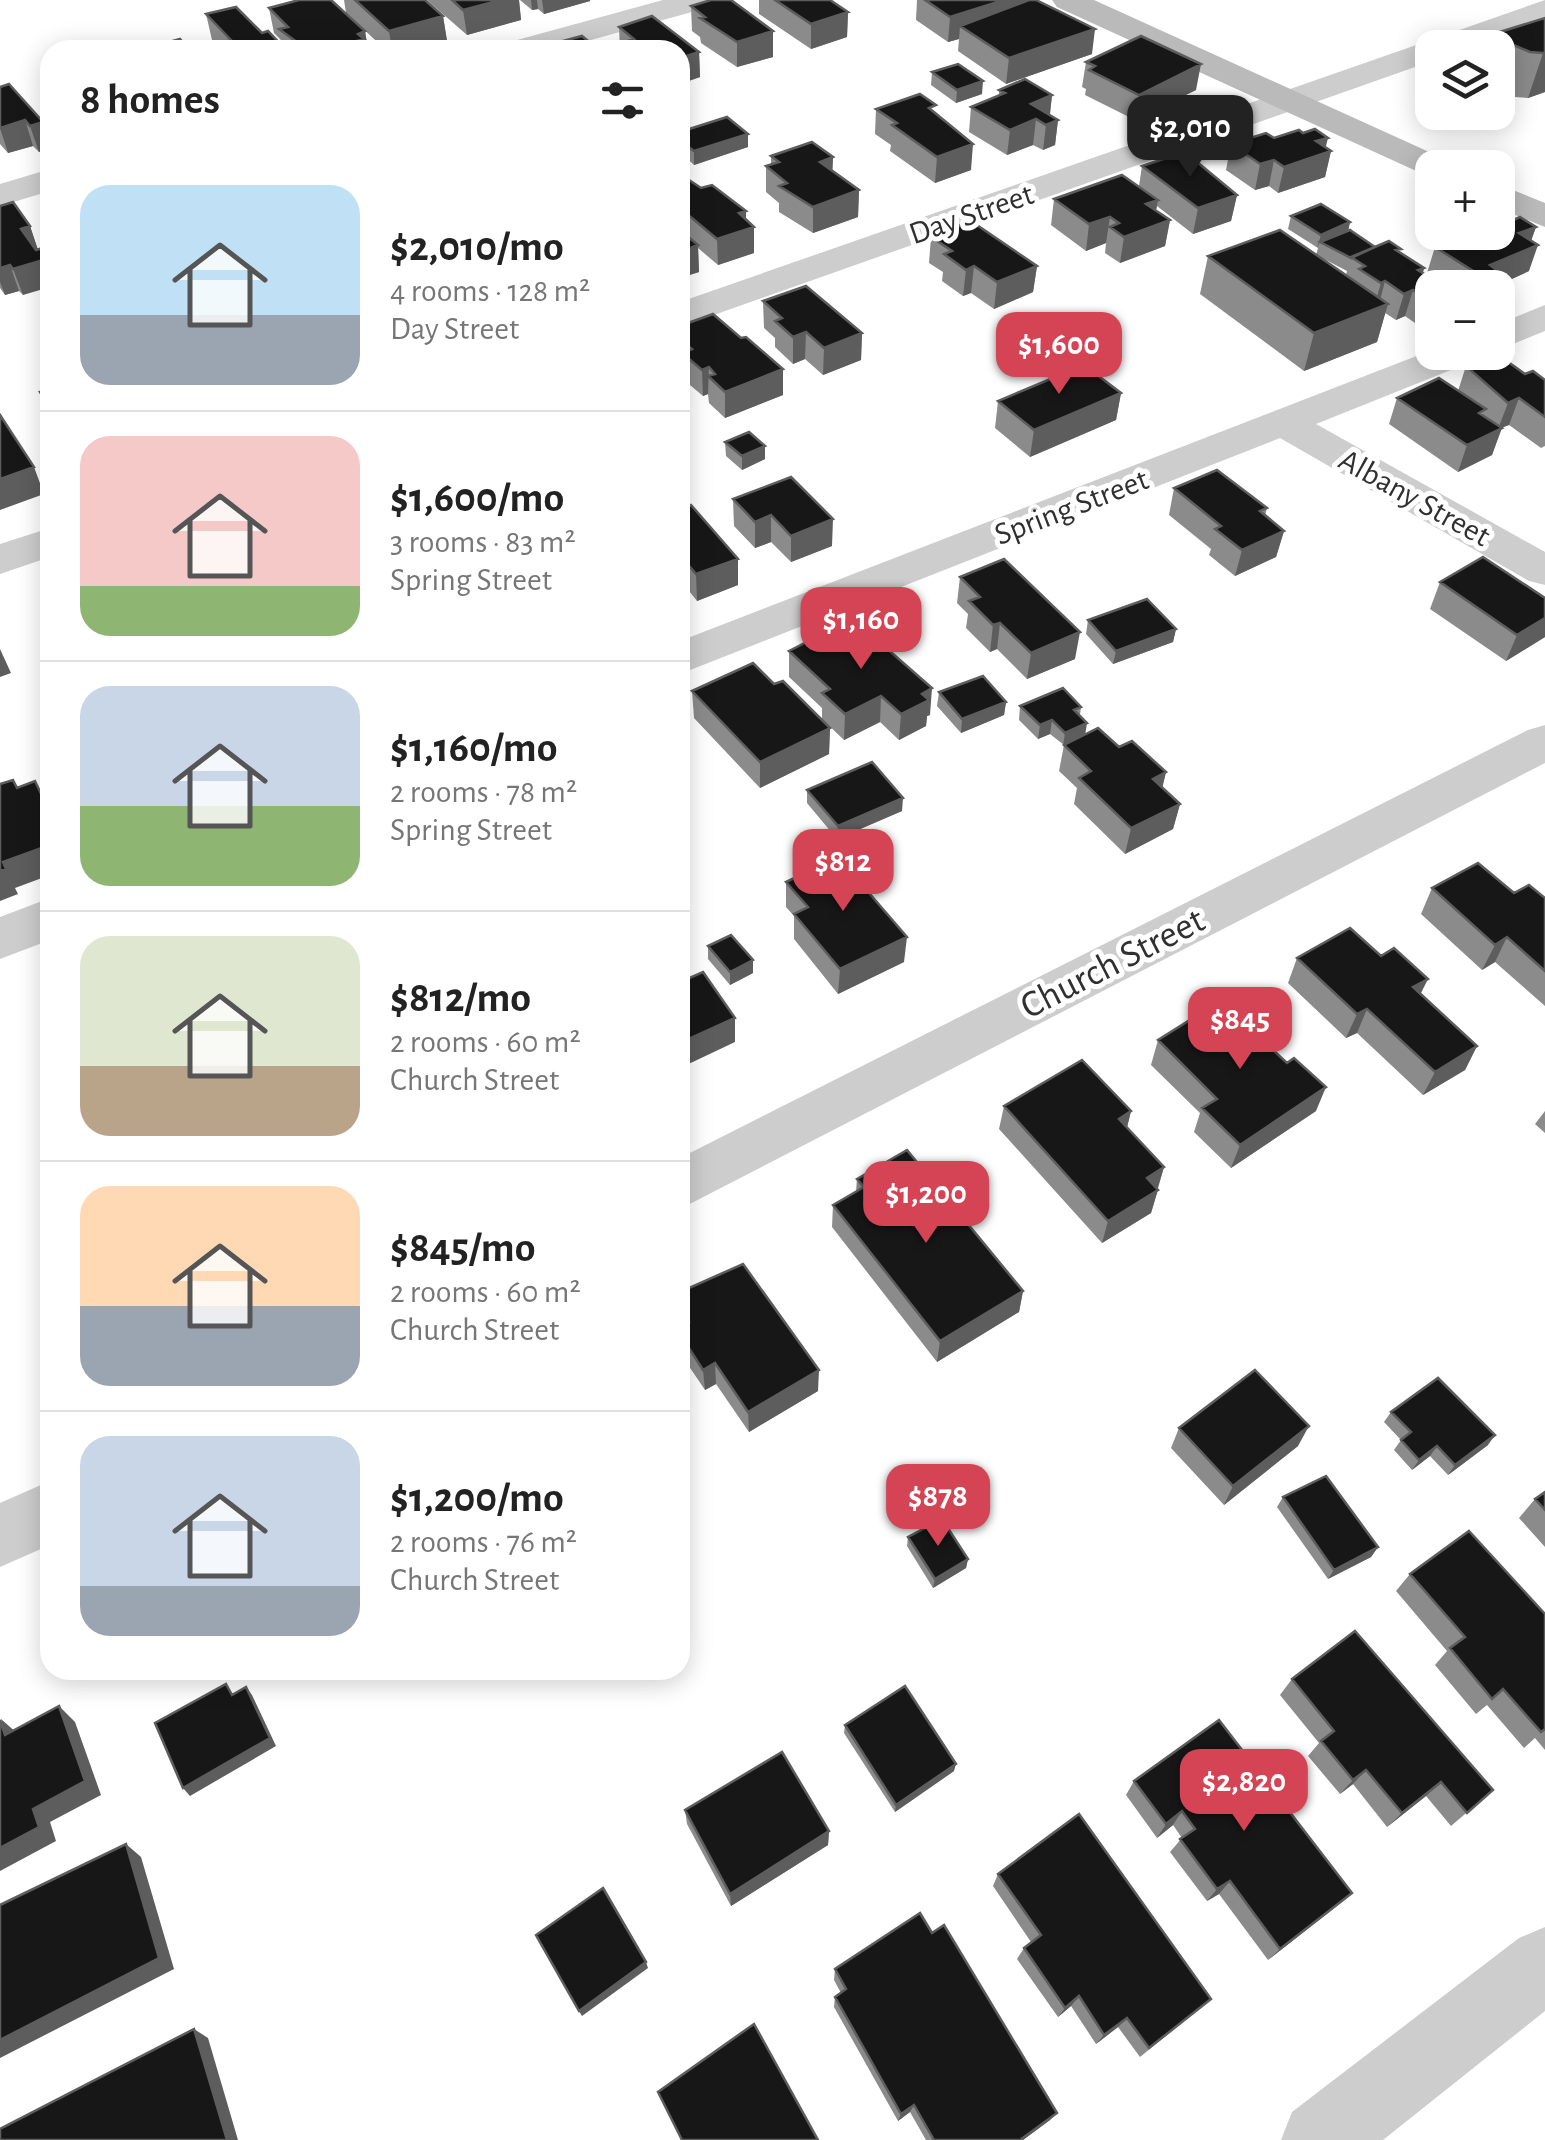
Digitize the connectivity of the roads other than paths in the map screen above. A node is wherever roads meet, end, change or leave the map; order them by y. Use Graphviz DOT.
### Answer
graph roads {
  1 [pos="698,0"];
  2 [pos="1068,0"];
  3 [pos="1545,10"];
  4 [pos="554,40"];
  5 [pos="1290,102"];
  6 [pos="1415,158"];
  7 [pos="40,183"];
  8 [pos="0,194"];
  9 [pos="1515,203"];
  10 [pos="1545,216"];
  11 [pos="690,312"];
  12 [pos="1545,317"];
  13 [pos="1515,330"];
  14 [pos="1417,370"];
  15 [pos="1284,423"];
  16 [pos="40,546"];
  17 [pos="0,560"];
  18 [pos="1545,570"];
  19 [pos="690,654"];
  20 [pos="1545,742"];
  21 [pos="40,922"];
  22 [pos="0,939"];
  23 [pos="690,1180"];
  24 [pos="40,1517"];
  25 [pos="0,1536"];
  26 [pos="1545,1964"];
  27 [pos="1320,2140"];
  1 -- 4 [label="street"];
  2 -- 5 [label="main road"];
  3 -- 5 [label="street, Day Street"];
  5 -- 6 [label="main road"];
  5 -- 11 [label="street, Day Street"];
  7 -- 8 [label="street"];
  9 -- 10 [label="main road"];
  12 -- 13 [label="street"];
  14 -- 15 [label="street, Spring Street"];
  15 -- 18 [label="street, Albany Street"];
  15 -- 19 [label="street, Spring Street"];
  16 -- 17 [label="street"];
  20 -- 23 [label="street, Church Street"];
  21 -- 22 [label="street"];
  24 -- 25 [label="street"];
  26 -- 27 [label="street"];
}
